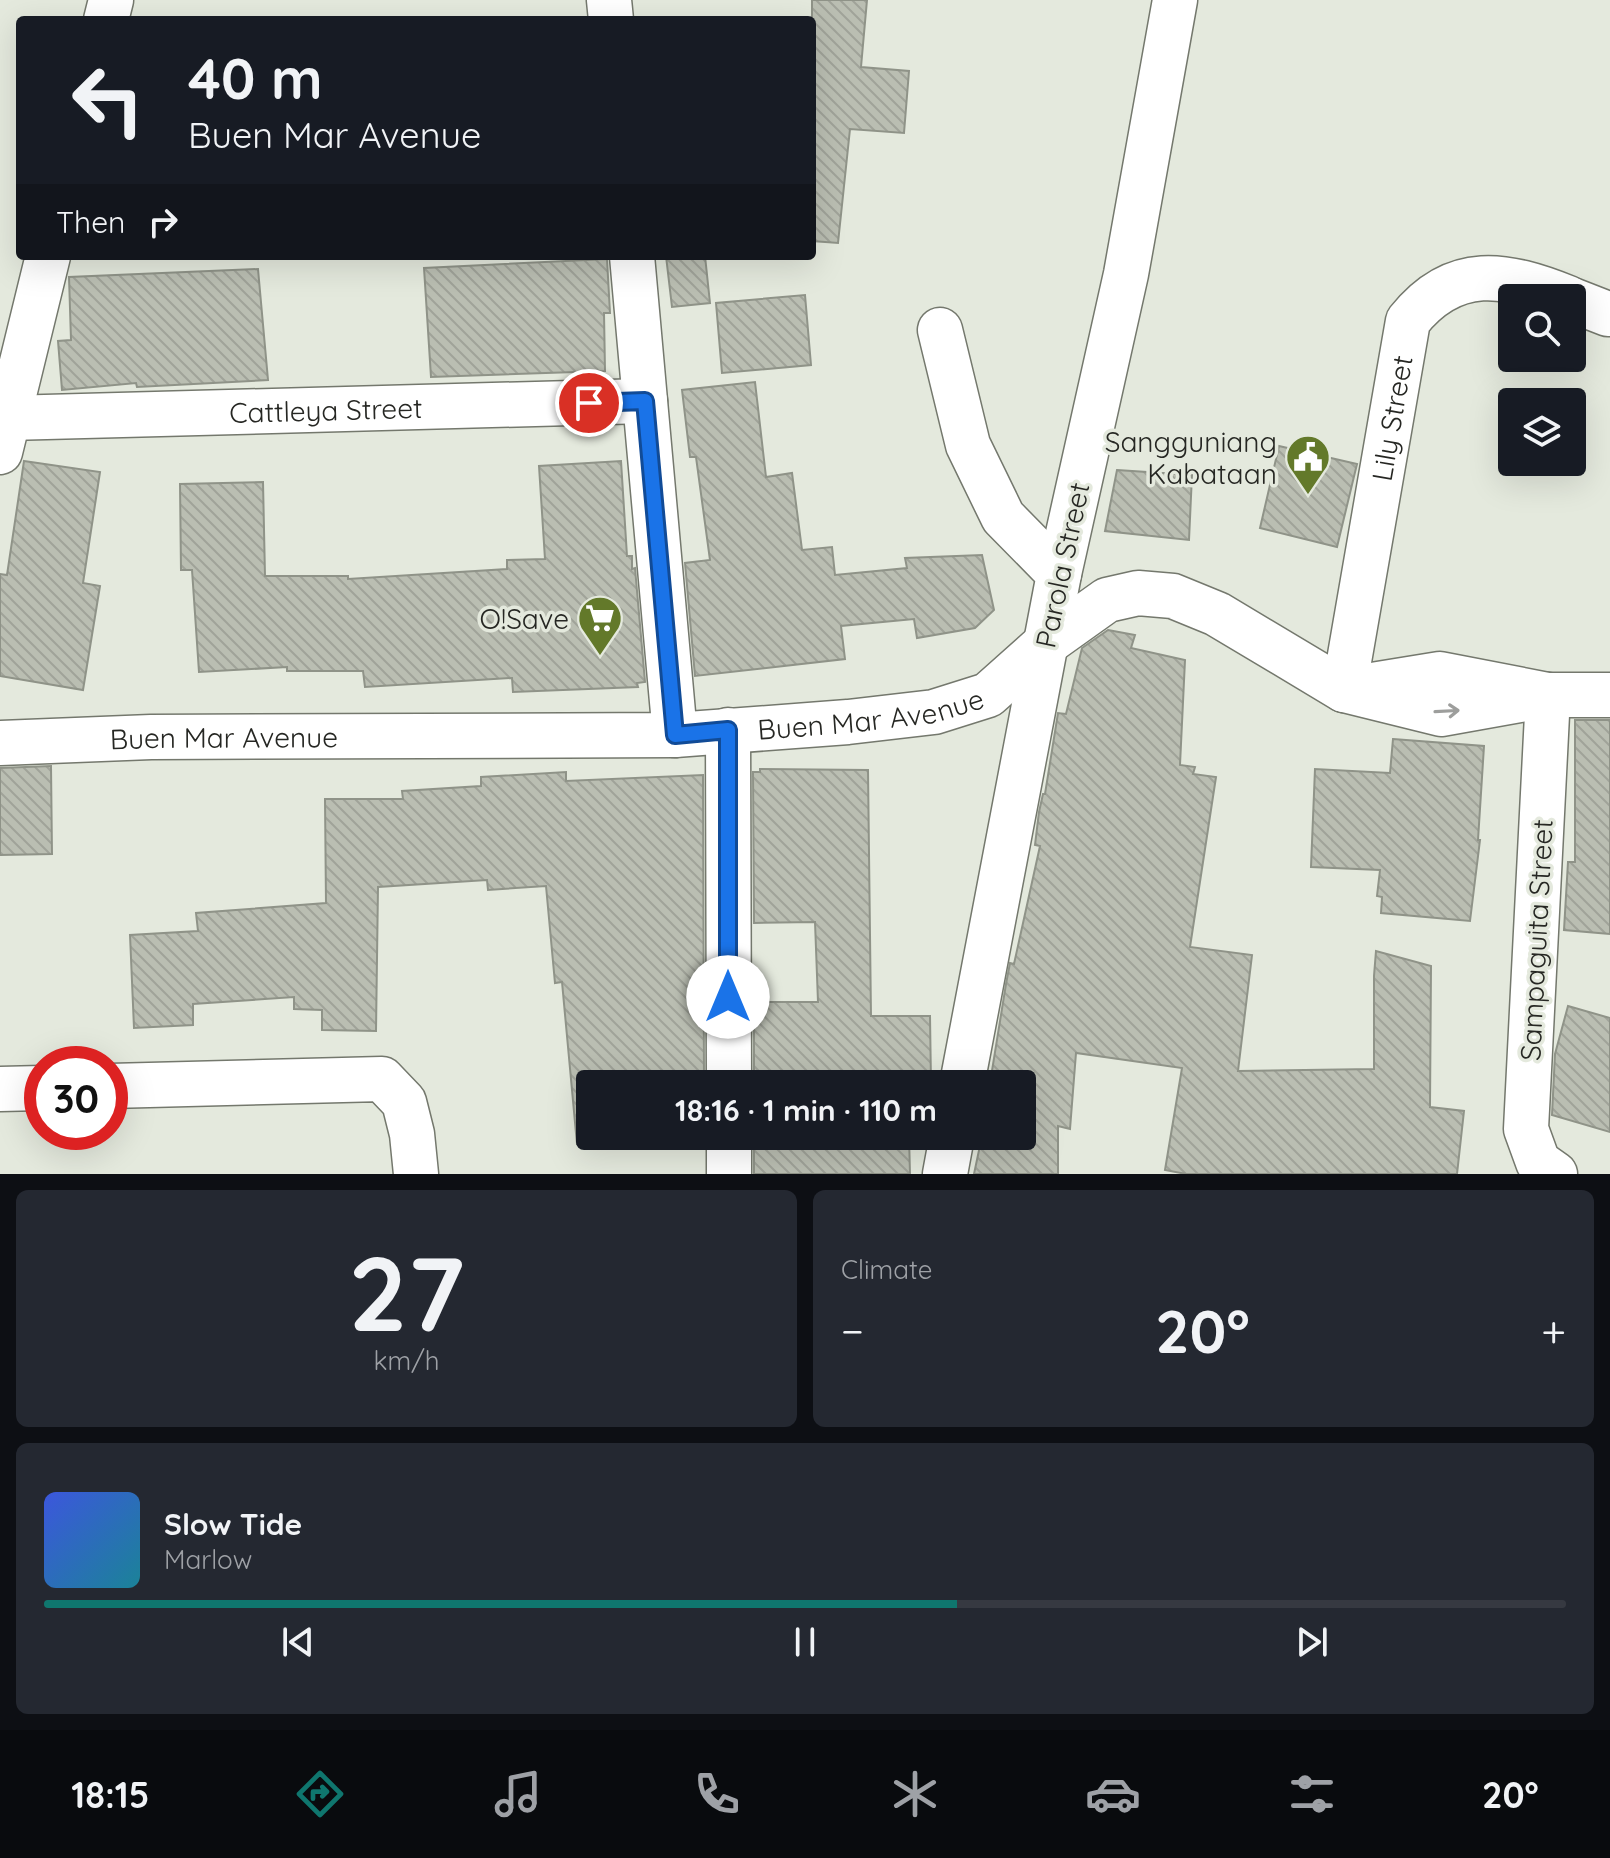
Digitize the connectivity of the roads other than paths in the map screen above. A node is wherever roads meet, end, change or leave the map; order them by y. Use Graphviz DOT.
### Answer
graph roads {
  1 [pos="1175,0"];
  2 [pos="47,260"];
  3 [pos="632,260"];
  4 [pos="1534,284"];
  5 [pos="940,330"];
  6 [pos="645,401"];
  7 [pos="4,435"];
  8 [pos="1059,574"];
  9 [pos="1044,645"];
  10 [pos="1344,690"];
  11 [pos="1548,695"];
  12 [pos="1610,695"];
  13 [pos="728,730"];
  14 [pos="675,735"];
  15 [pos="0,743"];
  16 [pos="729,1070"];
  17 [pos="965,1070"];
  18 [pos="128,1086"];
  19 [pos="24,1088"];
  20 [pos="0,1089"];
  21 [pos="729,1150"];
  22 [pos="949,1150"];
  23 [pos="416,1174"];
  24 [pos="729,1174"];
  25 [pos="945,1174"];
  26 [pos="1555,1174"];
  1 -- 8 [label="street, Parola Street"];
  2 -- 7 [label="street"];
  3 -- 6 [label="street"];
  4 -- 10 [label="street, Lily Street"];
  5 -- 8 [label="street"];
  6 -- 7 [label="street, Cattleya Street"];
  6 -- 14 [label="street"];
  8 -- 9 [label="street, Parola Street"];
  9 -- 10 [label="street, Buen Mar Avenue"];
  9 -- 13 [label="street, Buen Mar Avenue"];
  9 -- 17 [label="street, Parola Street"];
  10 -- 11 [label="street, Buen Mar Avenue"];
  11 -- 12 [label="street, Buen Mar Avenue"];
  11 -- 26 [label="street, Sampaguita Street"];
  13 -- 14 [label="street, Buen Mar Avenue"];
  13 -- 16 [label="street"];
  14 -- 15 [label="street, Buen Mar Avenue"];
  18 -- 23 [label="street"];
  19 -- 20 [label="street"];
  21 -- 24 [label="street"];
  22 -- 25 [label="street"];
}
